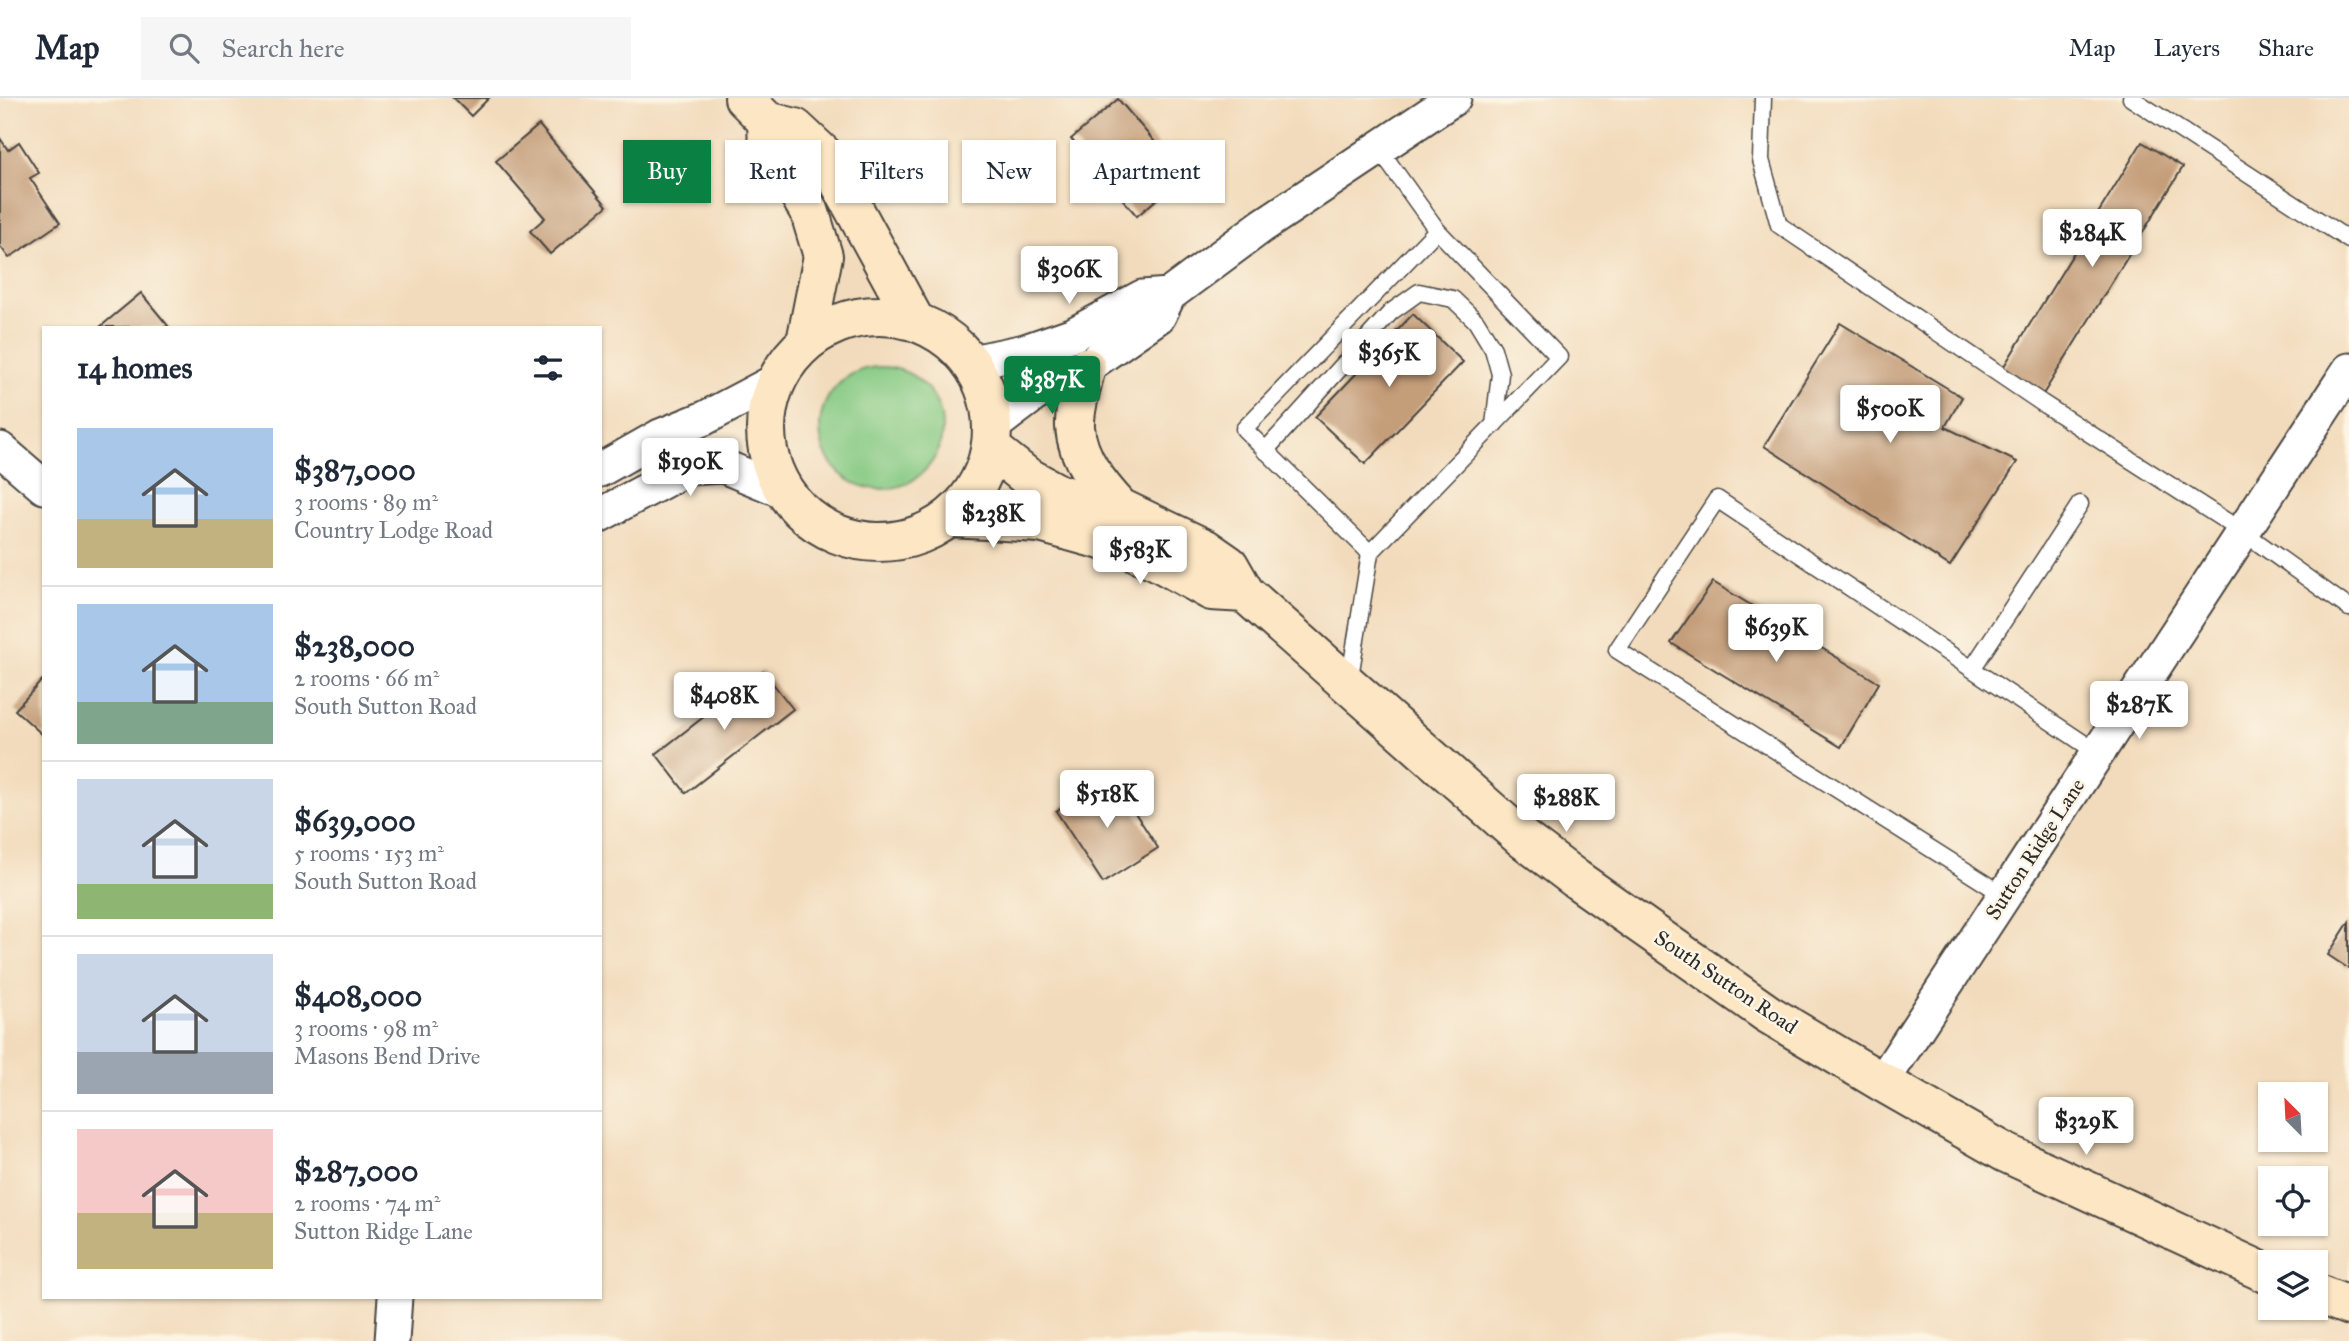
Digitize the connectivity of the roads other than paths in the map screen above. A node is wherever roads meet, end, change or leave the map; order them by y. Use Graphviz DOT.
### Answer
graph roads {
  1 [pos="1454,98"];
  2 [pos="1763,98"];
  3 [pos="2131,98"];
  4 [pos="755,109"];
  5 [pos="1379,149"];
  6 [pos="1437,230"];
  7 [pos="2349,240"];
  8 [pos="1169,295"];
  9 [pos="915,321"];
  10 [pos="806,342"];
  11 [pos="972,362"];
  12 [pos="1086,367"];
  13 [pos="2349,370"];
  14 [pos="777,380"];
  15 [pos="1494,425"];
  16 [pos="992,438"];
  17 [pos="0,449"];
  18 [pos="1265,451"];
  19 [pos="602,469"];
  20 [pos="42,485"];
  21 [pos="783,491"];
  22 [pos="2080,504"];
  23 [pos="1120,508"];
  24 [pos="602,514"];
  25 [pos="951,518"];
  26 [pos="2243,532"];
  27 [pos="1370,553"];
  28 [pos="1245,593"];
  29 [pos="2349,608"];
  30 [pos="1972,670"];
  31 [pos="1349,684"];
  32 [pos="2098,753"];
  33 [pos="2004,895"];
  34 [pos="1882,1082"];
  35 [pos="2258,1269"];
  36 [pos="2328,1298"];
  37 [pos="394,1299"];
  38 [pos="2349,1306"];
  39 [pos="392,1341"];
  1 -- 5 [label="street"];
  2 -- 26 [label="lane"];
  3 -- 7 [label="lane"];
  4 -- 9 [label="main road"];
  4 -- 10 [label="main road"];
  5 -- 6 [label="lane"];
  5 -- 8 [label="street"];
  6 -- 15 [label="lane"];
  6 -- 18 [label="lane"];
  8 -- 11 [label="street"];
  8 -- 12 [label="street"];
  9 -- 10 [label="main road"];
  9 -- 11 [label="main road"];
  10 -- 14 [label="main road"];
  11 -- 16 [label="main road"];
  12 -- 16 [label="street"];
  12 -- 23 [label="main road"];
  13 -- 26 [label="street, Sutton Ridge Lane"];
  14 -- 19 [label="street"];
  14 -- 21 [label="main road"];
  15 -- 18 [label="lane"];
  15 -- 27 [label="lane"];
  16 -- 23 [label="main road, South Sutton Road"];
  16 -- 25 [label="main road"];
  17 -- 20 [label="street"];
  18 -- 27 [label="lane"];
  21 -- 24 [label="street"];
  21 -- 25 [label="main road"];
  22 -- 30 [label="lane"];
  23 -- 28 [label="main road, South Sutton Road"];
  25 -- 28 [label="main road"];
  26 -- 29 [label="lane"];
  26 -- 32 [label="street, Sutton Ridge Lane"];
  27 -- 31 [label="lane"];
  28 -- 31 [label="main road, South Sutton Road"];
  30 -- 32 [label="lane"];
  30 -- 33 [label="lane"];
  31 -- 34 [label="main road, South Sutton Road"];
  32 -- 33 [label="street, Sutton Ridge Lane"];
  33 -- 34 [label="street, Sutton Ridge Lane"];
  34 -- 35 [label="main road, South Sutton Road"];
  36 -- 38 [label="main road"];
  37 -- 39 [label="street"];
}
